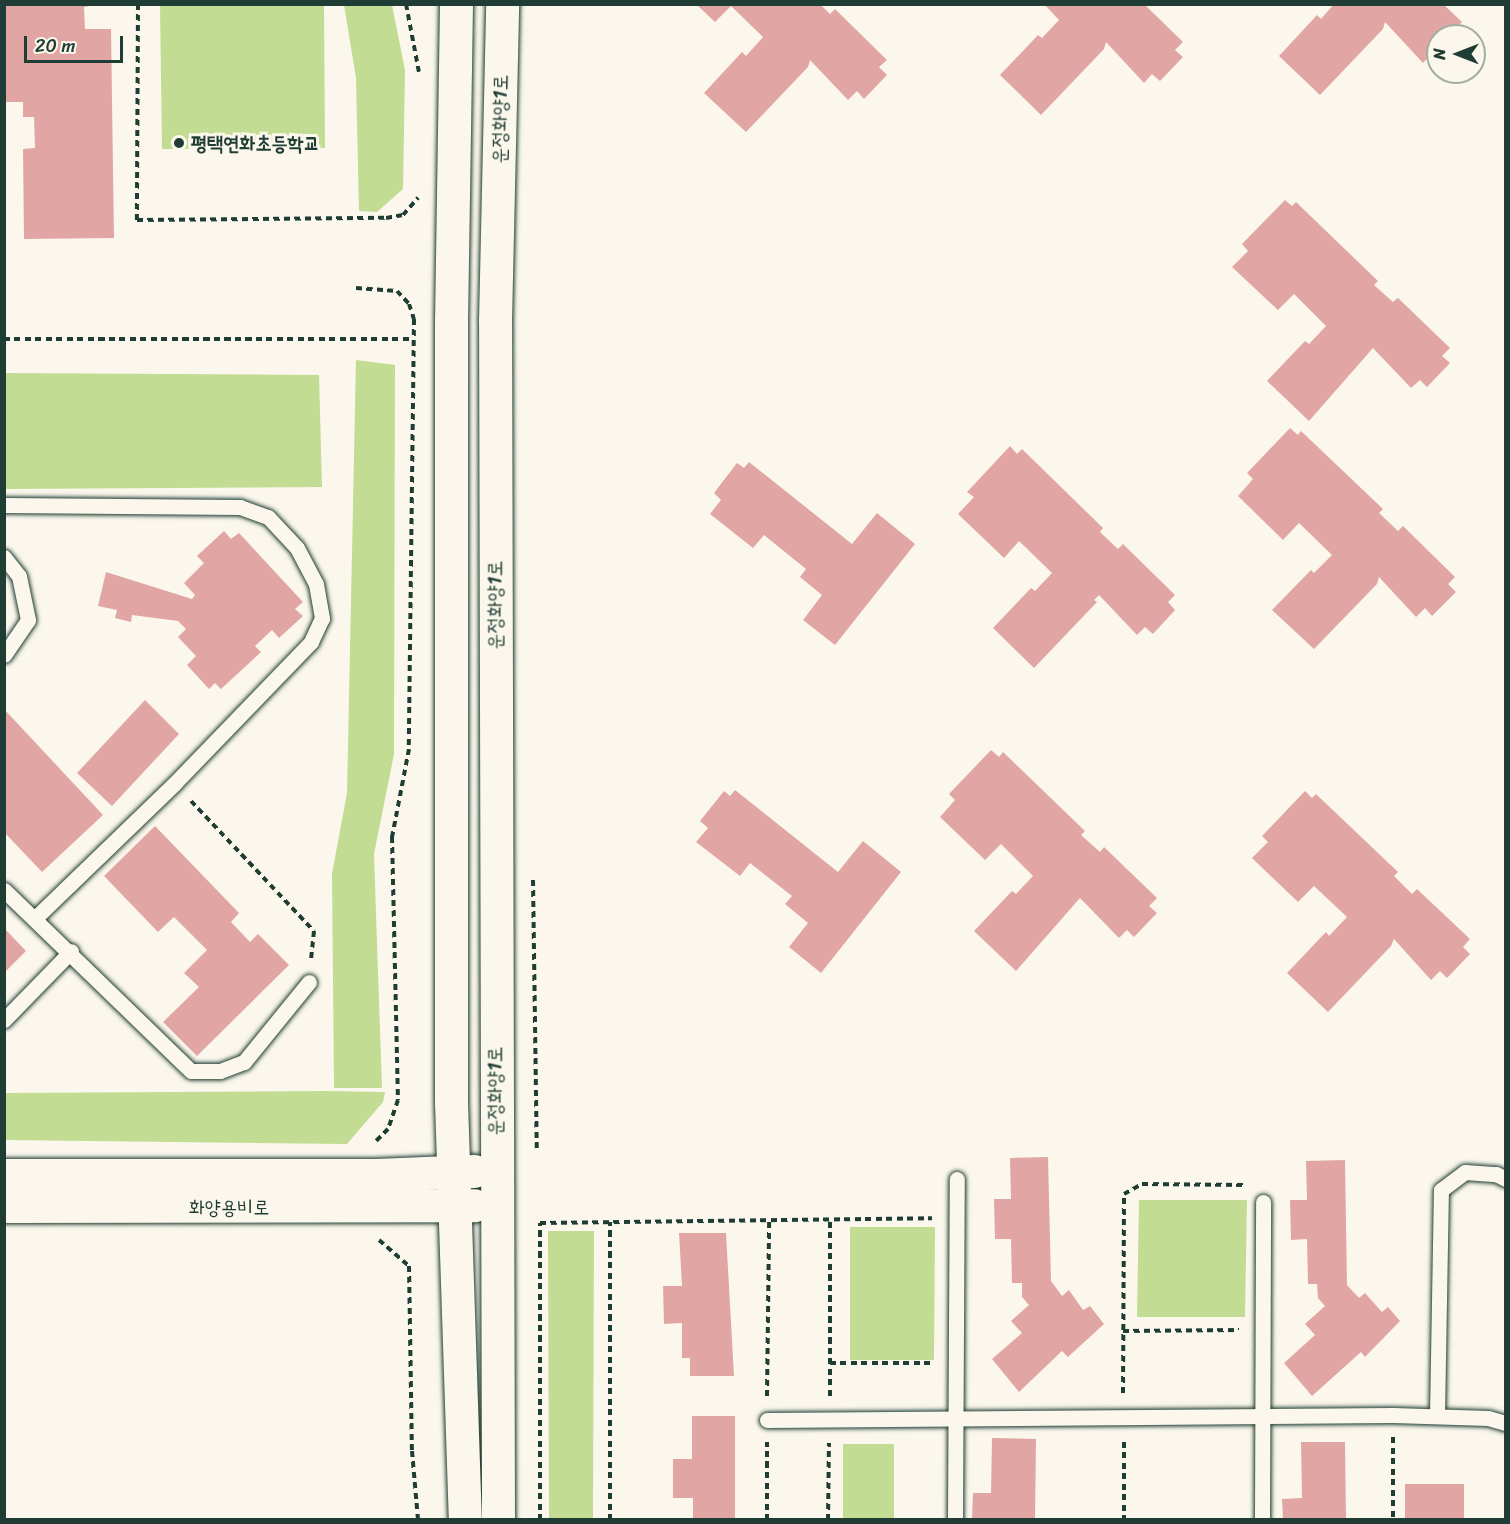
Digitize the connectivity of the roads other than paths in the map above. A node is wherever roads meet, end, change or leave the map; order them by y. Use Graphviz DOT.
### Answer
graph roads {
  1 [pos="456,4"];
  2 [pos="502,4"];
  3 [pos="4,505"];
  4 [pos="4,557"];
  5 [pos="4,655"];
  6 [pos="4,890"];
  7 [pos="35,918"];
  8 [pos="71,951"];
  9 [pos="309,982"];
  10 [pos="4,1020"];
  11 [pos="494,1170"];
  12 [pos="452,1171"];
  13 [pos="4,1174"];
  14 [pos="957,1179"];
  15 [pos="1506,1179"];
  16 [pos="1263,1202"];
  17 [pos="494,1205"];
  18 [pos="4,1206"];
  19 [pos="453,1206"];
  20 [pos="1437,1416"];
  21 [pos="1262,1417"];
  22 [pos="767,1420"];
  23 [pos="956,1420"];
  24 [pos="1506,1423"];
  25 [pos="465,1520"];
  26 [pos="498,1520"];
  27 [pos="956,1520"];
  28 [pos="1262,1520"];
  1 -- 12 [label="street"];
  2 -- 11 [label="street, 운정화양1로"];
  3 -- 7 [label="lane"];
  4 -- 5 [label="lane"];
  6 -- 7 [label="lane"];
  7 -- 8 [label="lane"];
  8 -- 9 [label="lane"];
  8 -- 10 [label="lane"];
  11 -- 12 [label="street, 화양용비로"];
  11 -- 17 [label="street, 운정화양1로"];
  12 -- 13 [label="street, 화양용비로"];
  12 -- 19 [label="street"];
  14 -- 23 [label="lane"];
  15 -- 20 [label="lane"];
  16 -- 21 [label="lane"];
  17 -- 19 [label="street, 화양용비로"];
  17 -- 26 [label="street, 운정화양1로"];
  18 -- 19 [label="street, 화양용비로"];
  19 -- 25 [label="street"];
  20 -- 21 [label="lane"];
  20 -- 24 [label="lane"];
  21 -- 23 [label="lane"];
  21 -- 28 [label="lane"];
  22 -- 23 [label="lane"];
  23 -- 27 [label="lane"];
}
